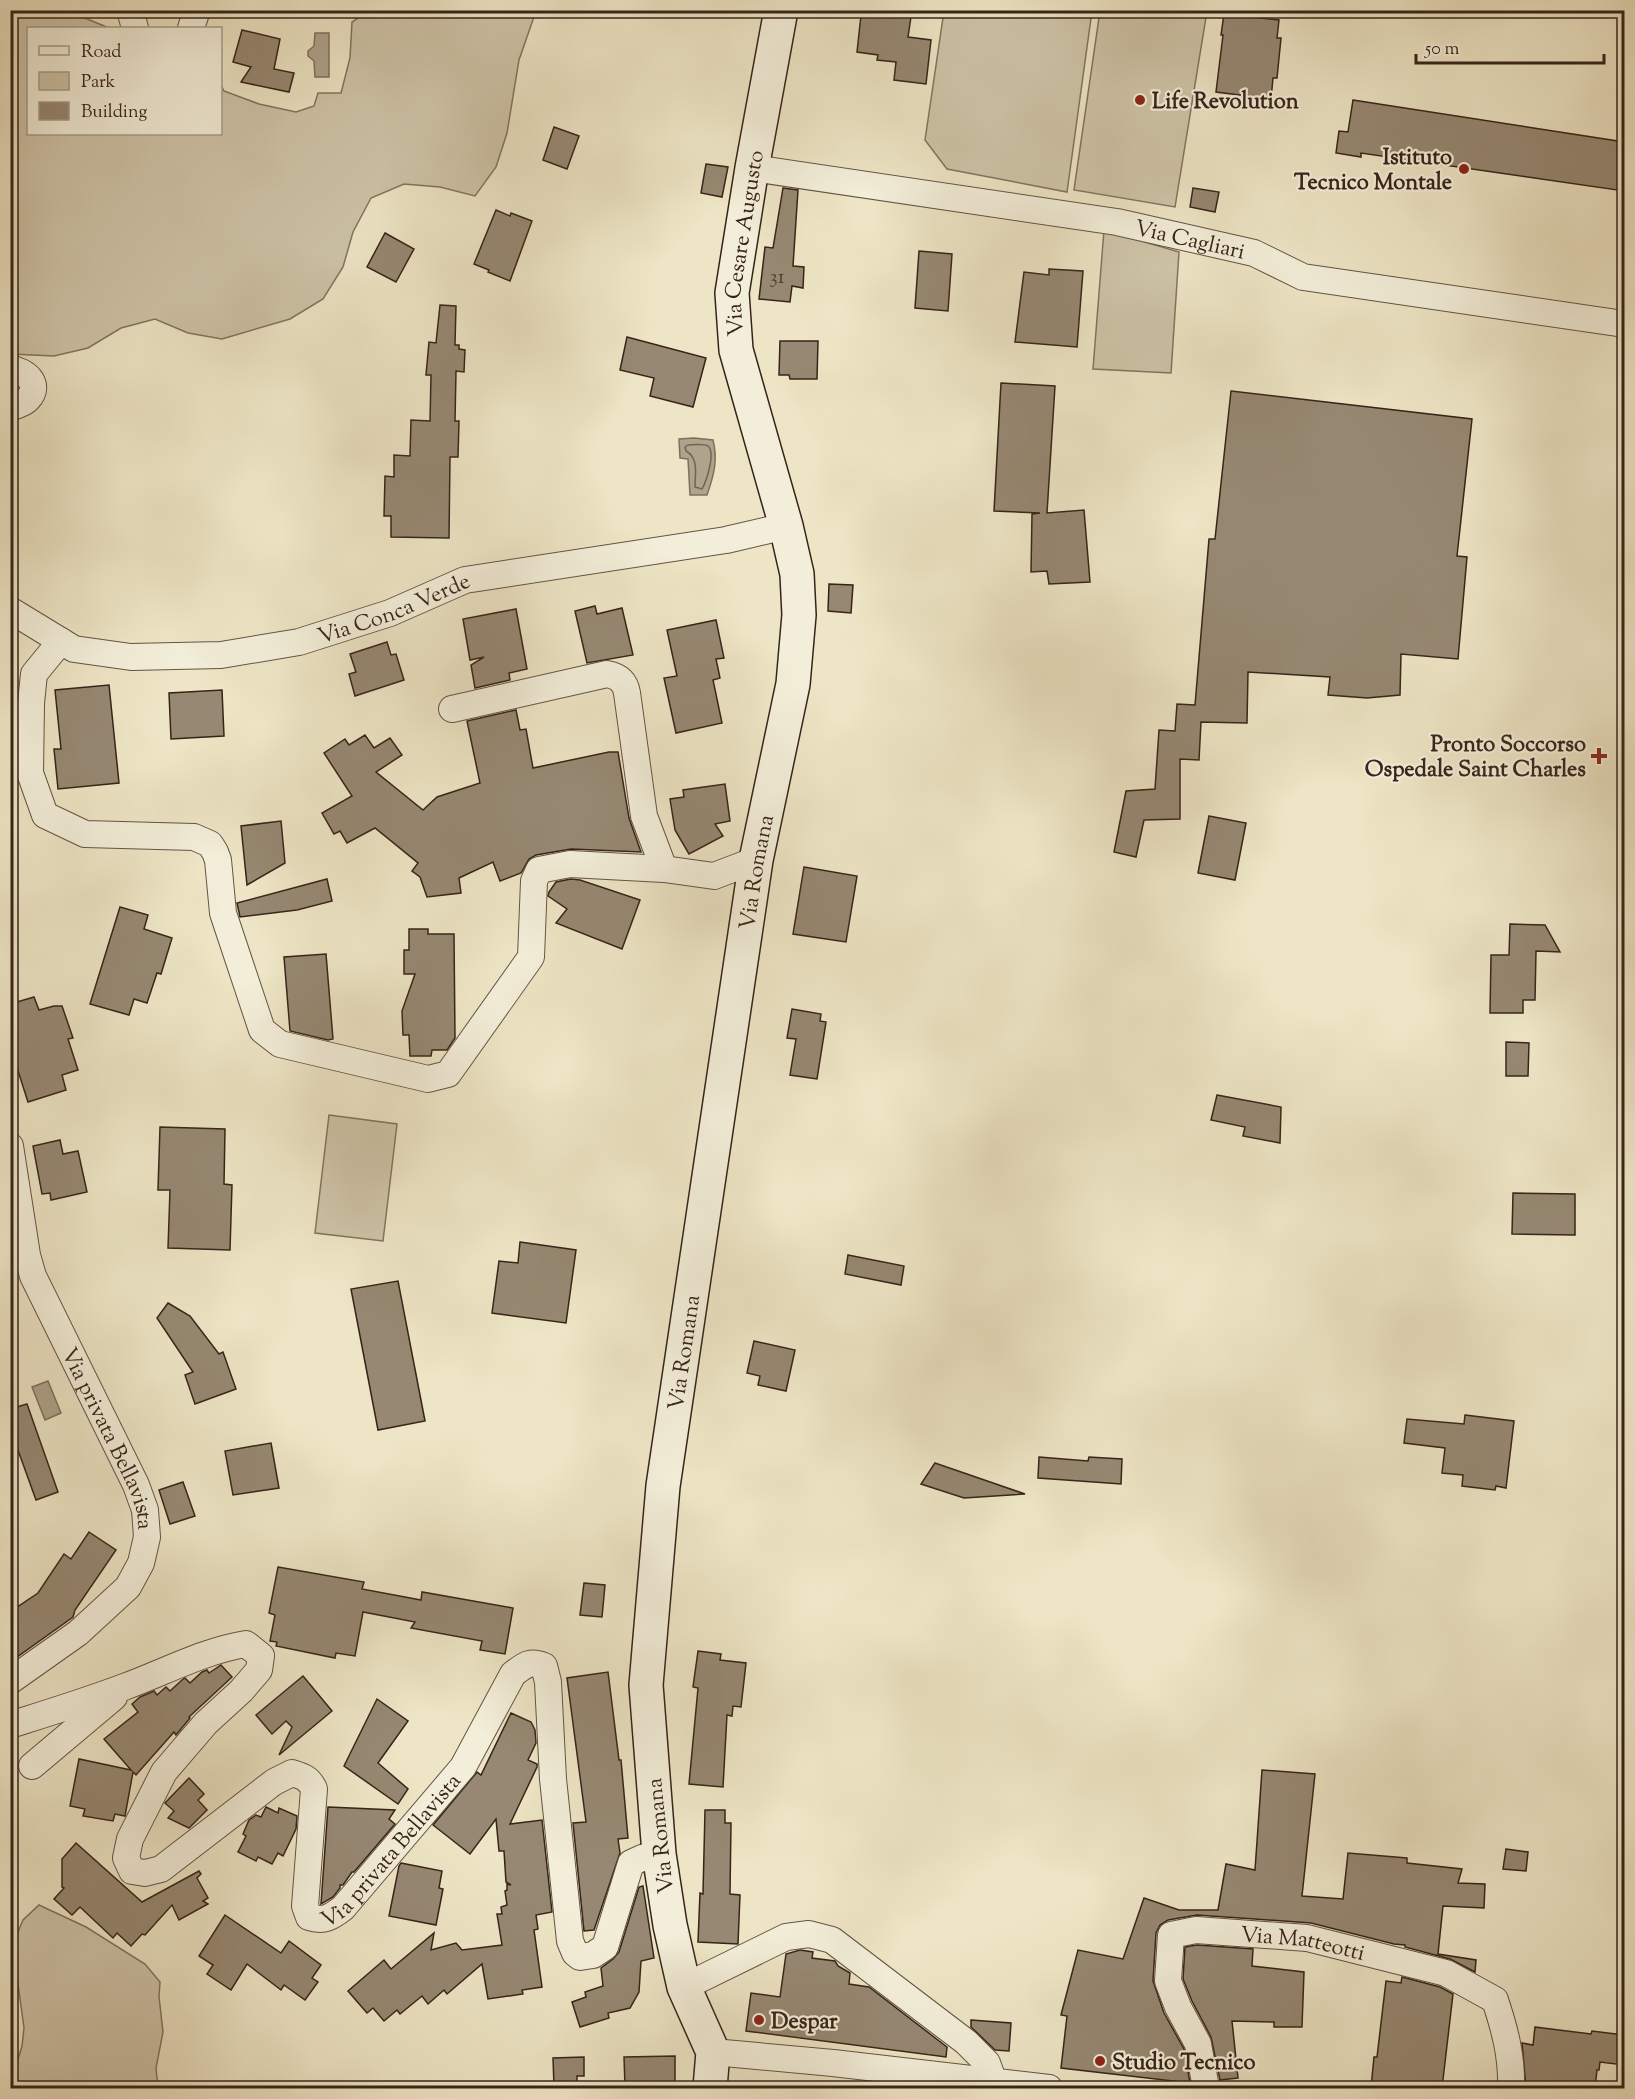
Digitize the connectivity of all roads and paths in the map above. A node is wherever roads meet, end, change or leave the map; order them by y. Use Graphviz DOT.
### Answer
graph roads {
  1 [pos="130,10"];
  2 [pos="197,10"];
  3 [pos="781,10"];
  4 [pos="135,27"];
  5 [pos="191,27"];
  6 [pos="752,168"];
  7 [pos="1624,324"];
  8 [pos="10,369"];
  9 [pos="10,408"];
  10 [pos="786,526"];
  11 [pos="10,610"];
  12 [pos="800,615"];
  13 [pos="61,641"];
  14 [pos="452,709"];
  15 [pos="756,860"];
  16 [pos="664,869"];
  17 [pos="10,1146"];
  18 [pos="10,1681"];
  19 [pos="125,1687"];
  20 [pos="10,1725"];
  21 [pos="32,1766"];
  22 [pos="659,1854"];
  23 [pos="684,1987"];
  24 [pos="713,2052"];
  25 [pos="994,2082"];
  26 [pos="710,2088"];
  27 [pos="1048,2088"];
  28 [pos="1206,2088"];
  29 [pos="1511,2088"];
  1 -- 4 [label="street"];
  2 -- 5 [label="street"];
  3 -- 6 [label="street, Via Cesare Augusto"];
  6 -- 7 [label="street, Via Cagliari"];
  6 -- 10 [label="street, Via Cesare Augusto"];
  8 -- 9 [label="street"];
  10 -- 12 [label="street, Via Cesare Augusto"];
  10 -- 13 [label="street, Via Conca Verde"];
  11 -- 13 [label="street, Via Conca Verde"];
  12 -- 15 [label="street, Via Romana"];
  13 -- 16 [label="street"];
  14 -- 16 [label="street"];
  15 -- 16 [label="street"];
  15 -- 22 [label="street, Via Romana"];
  17 -- 18 [label="street, Via privata Bellavista"];
  19 -- 20 [label="street, Via privata Bellavista"];
  19 -- 21 [label="street, Via privata Bellavista"];
  19 -- 22 [label="street, Via privata Bellavista"];
  22 -- 23 [label="street, Via Romana"];
  23 -- 24 [label="street, Via Romana"];
  23 -- 25 [label="street"];
  24 -- 25 [label="street"];
  24 -- 26 [label="street, Via Romana"];
  25 -- 27 [label="street"];
  28 -- 29 [label="street, Via Matteotti"];
}
